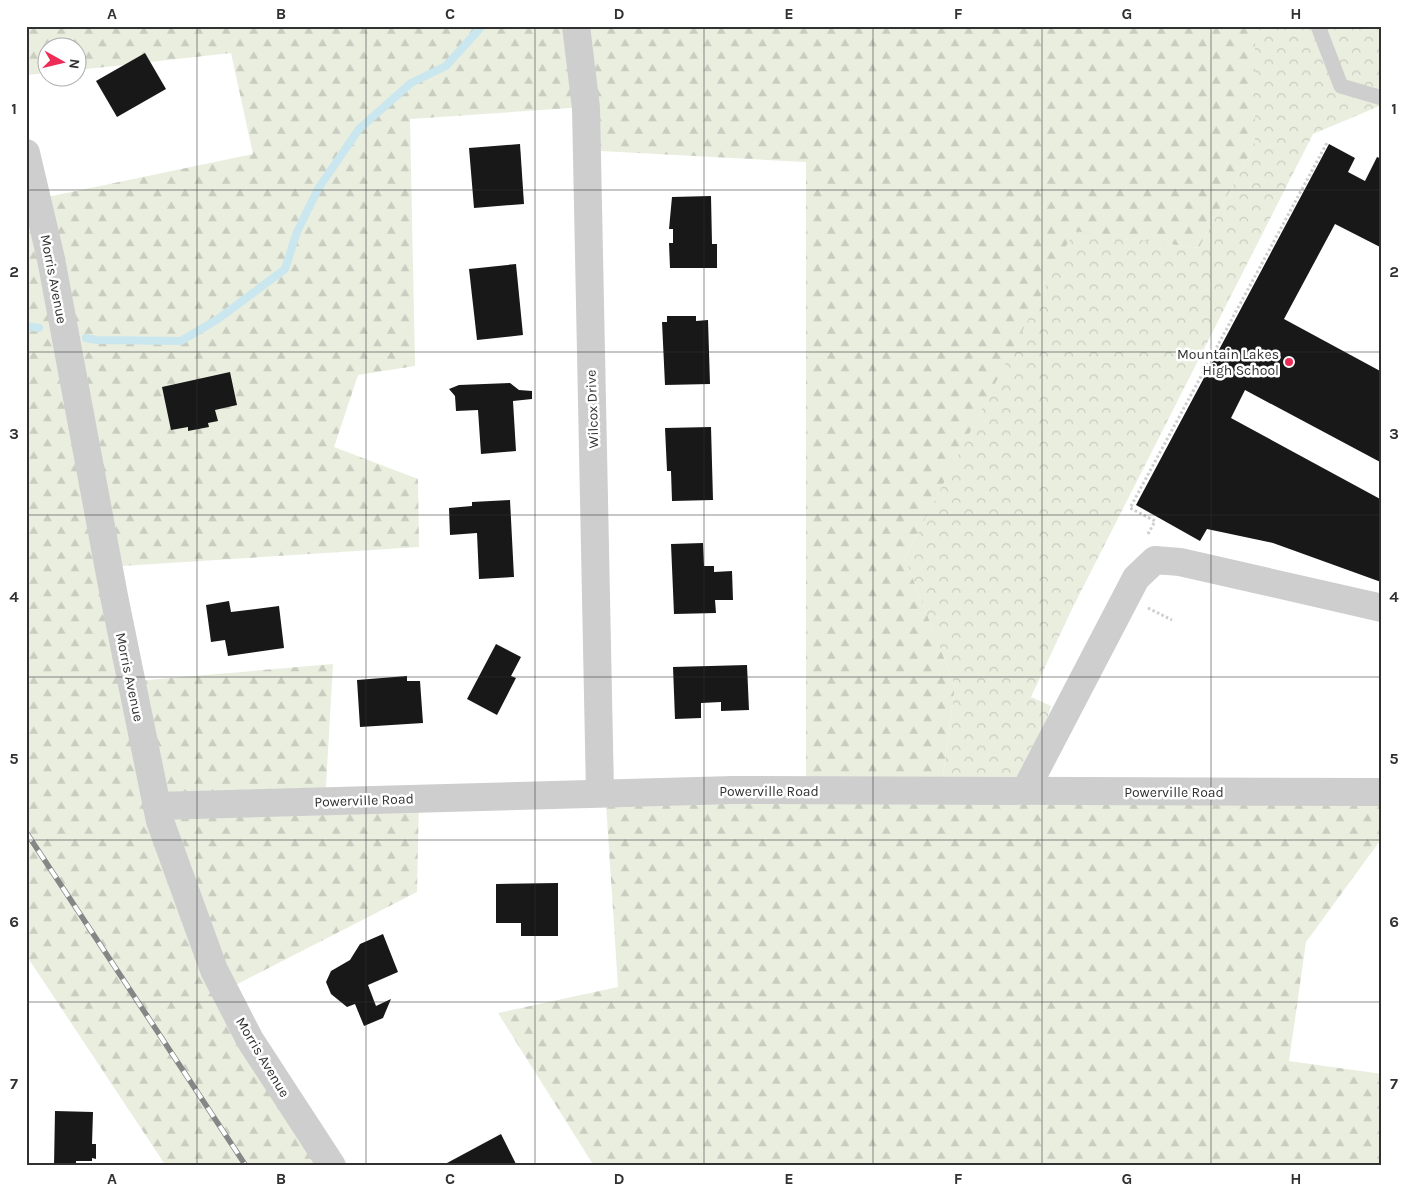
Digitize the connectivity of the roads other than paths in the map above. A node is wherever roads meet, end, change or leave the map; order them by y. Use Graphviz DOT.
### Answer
graph roads {
  1 [pos="576,26"];
  2 [pos="1318,26"];
  3 [pos="1382,98"];
  4 [pos="26,153"];
  5 [pos="1382,608"];
  6 [pos="1025,791"];
  7 [pos="1382,792"];
  8 [pos="600,793"];
  9 [pos="157,806"];
  10 [pos="332,1166"];
  1 -- 8 [label="street, Wilcox Drive"];
  2 -- 3 [label="lane"];
  4 -- 9 [label="street, Morris Avenue"];
  5 -- 6 [label="street"];
  6 -- 7 [label="street, Powerville Road"];
  6 -- 8 [label="street, Powerville Road"];
  8 -- 9 [label="street, Powerville Road"];
  9 -- 10 [label="street, Morris Avenue"];
}
